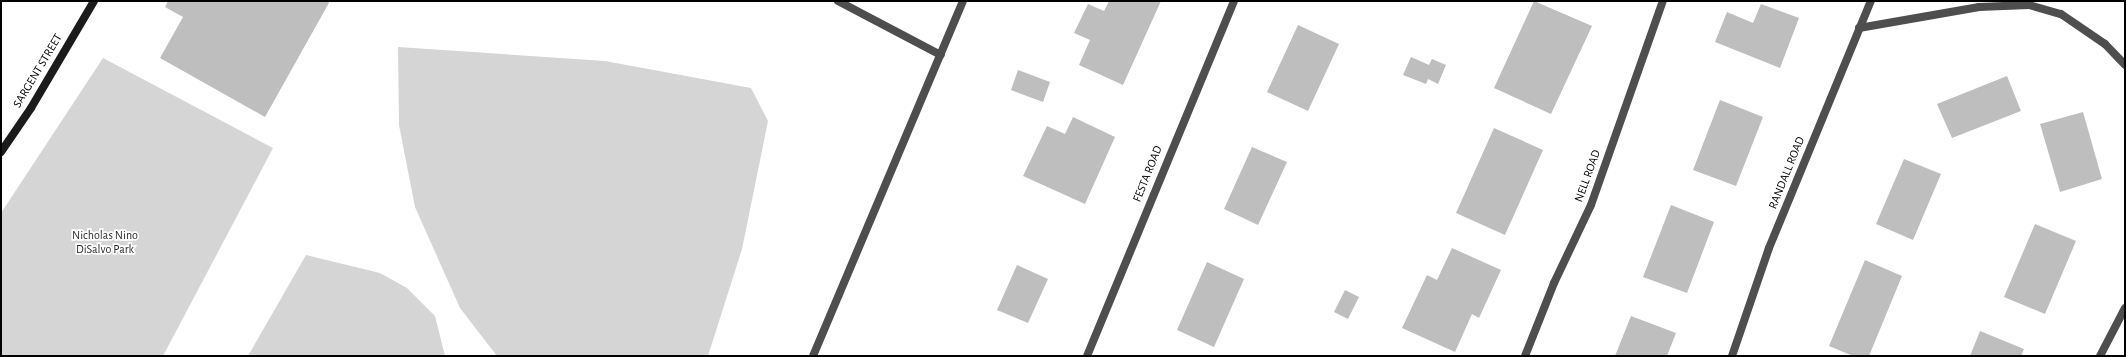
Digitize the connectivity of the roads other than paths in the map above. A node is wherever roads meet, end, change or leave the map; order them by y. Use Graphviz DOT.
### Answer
graph roads {
  1 [pos="94,1"];
  2 [pos="838,1"];
  3 [pos="963,1"];
  4 [pos="1234,1"];
  5 [pos="1663,1"];
  6 [pos="1871,1"];
  7 [pos="1859,28"];
  8 [pos="941,55"];
  9 [pos="2125,64"];
  10 [pos="1,152"];
  11 [pos="2125,308"];
  12 [pos="813,356"];
  13 [pos="1087,356"];
  14 [pos="1525,356"];
  15 [pos="1732,356"];
  16 [pos="2100,356"];
  1 -- 10 [label="street, SARGENT STREET"];
  2 -- 8 [label="street"];
  3 -- 8 [label="street"];
  4 -- 13 [label="street, FESTA ROAD"];
  5 -- 14 [label="street, NELL ROAD"];
  6 -- 7 [label="street, RANDALL ROAD"];
  7 -- 9 [label="street"];
  7 -- 15 [label="street, RANDALL ROAD"];
  8 -- 12 [label="street"];
  11 -- 16 [label="street"];
}
